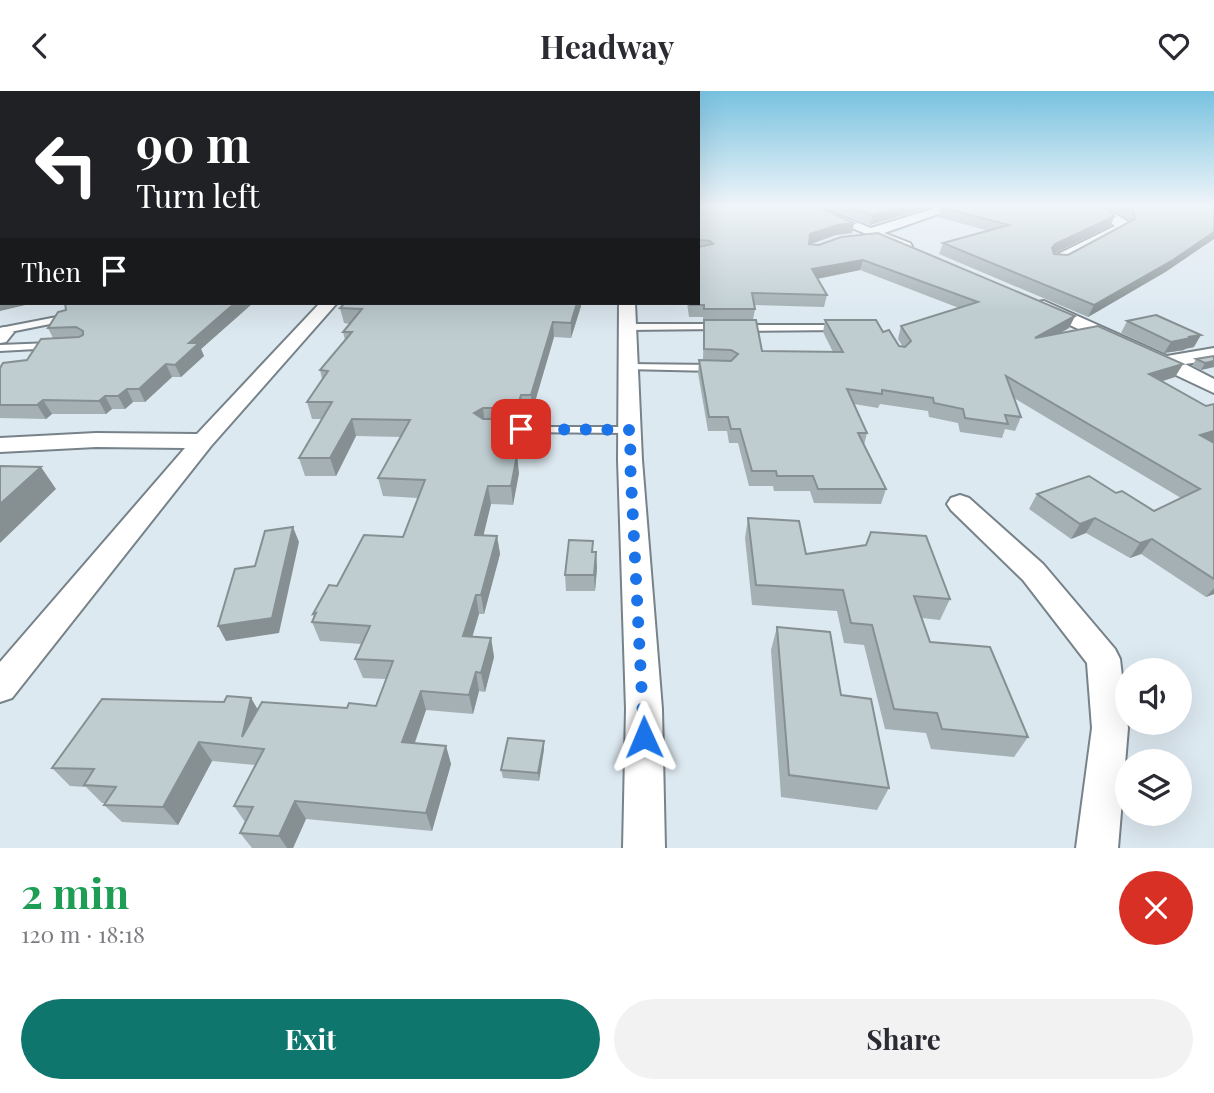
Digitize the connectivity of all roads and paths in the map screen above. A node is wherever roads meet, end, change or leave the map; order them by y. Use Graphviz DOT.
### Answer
graph roads {
  1 [pos="892,241"];
  2 [pos="1094,241"];
  3 [pos="925,255"];
  4 [pos="1057,260"];
  5 [pos="1034,302"];
  6 [pos="327,305"];
  7 [pos="627,315"];
  8 [pos="67,318"];
  9 [pos="849,327"];
  10 [pos="1,336"];
  11 [pos="60,346"];
  12 [pos="1214,354"];
  13 [pos="1163,362"];
  14 [pos="628,367"];
  15 [pos="729,368"];
  16 [pos="1214,387"];
  17 [pos="631,430"];
  18 [pos="485,431"];
  19 [pos="203,441"];
  20 [pos="0,445"];
  21 [pos="960,503"];
  22 [pos="0,687"];
  23 [pos="644,848"];
  24 [pos="1097,848"];
  1 -- 3 [label="street"];
  2 -- 4 [label="street"];
  5 -- 13 [label="street"];
  6 -- 19 [label="street"];
  7 -- 9 [label="lane"];
  7 -- 14 [label="street"];
  8 -- 10 [label="lane"];
  10 -- 11 [label="lane"];
  12 -- 13 [label="street"];
  13 -- 16 [label="street"];
  14 -- 15 [label="lane"];
  14 -- 17 [label="street"];
  17 -- 18 [label="lane"];
  17 -- 23 [label="street"];
  19 -- 20 [label="street"];
  19 -- 22 [label="street"];
  21 -- 24 [label="street"];
}
